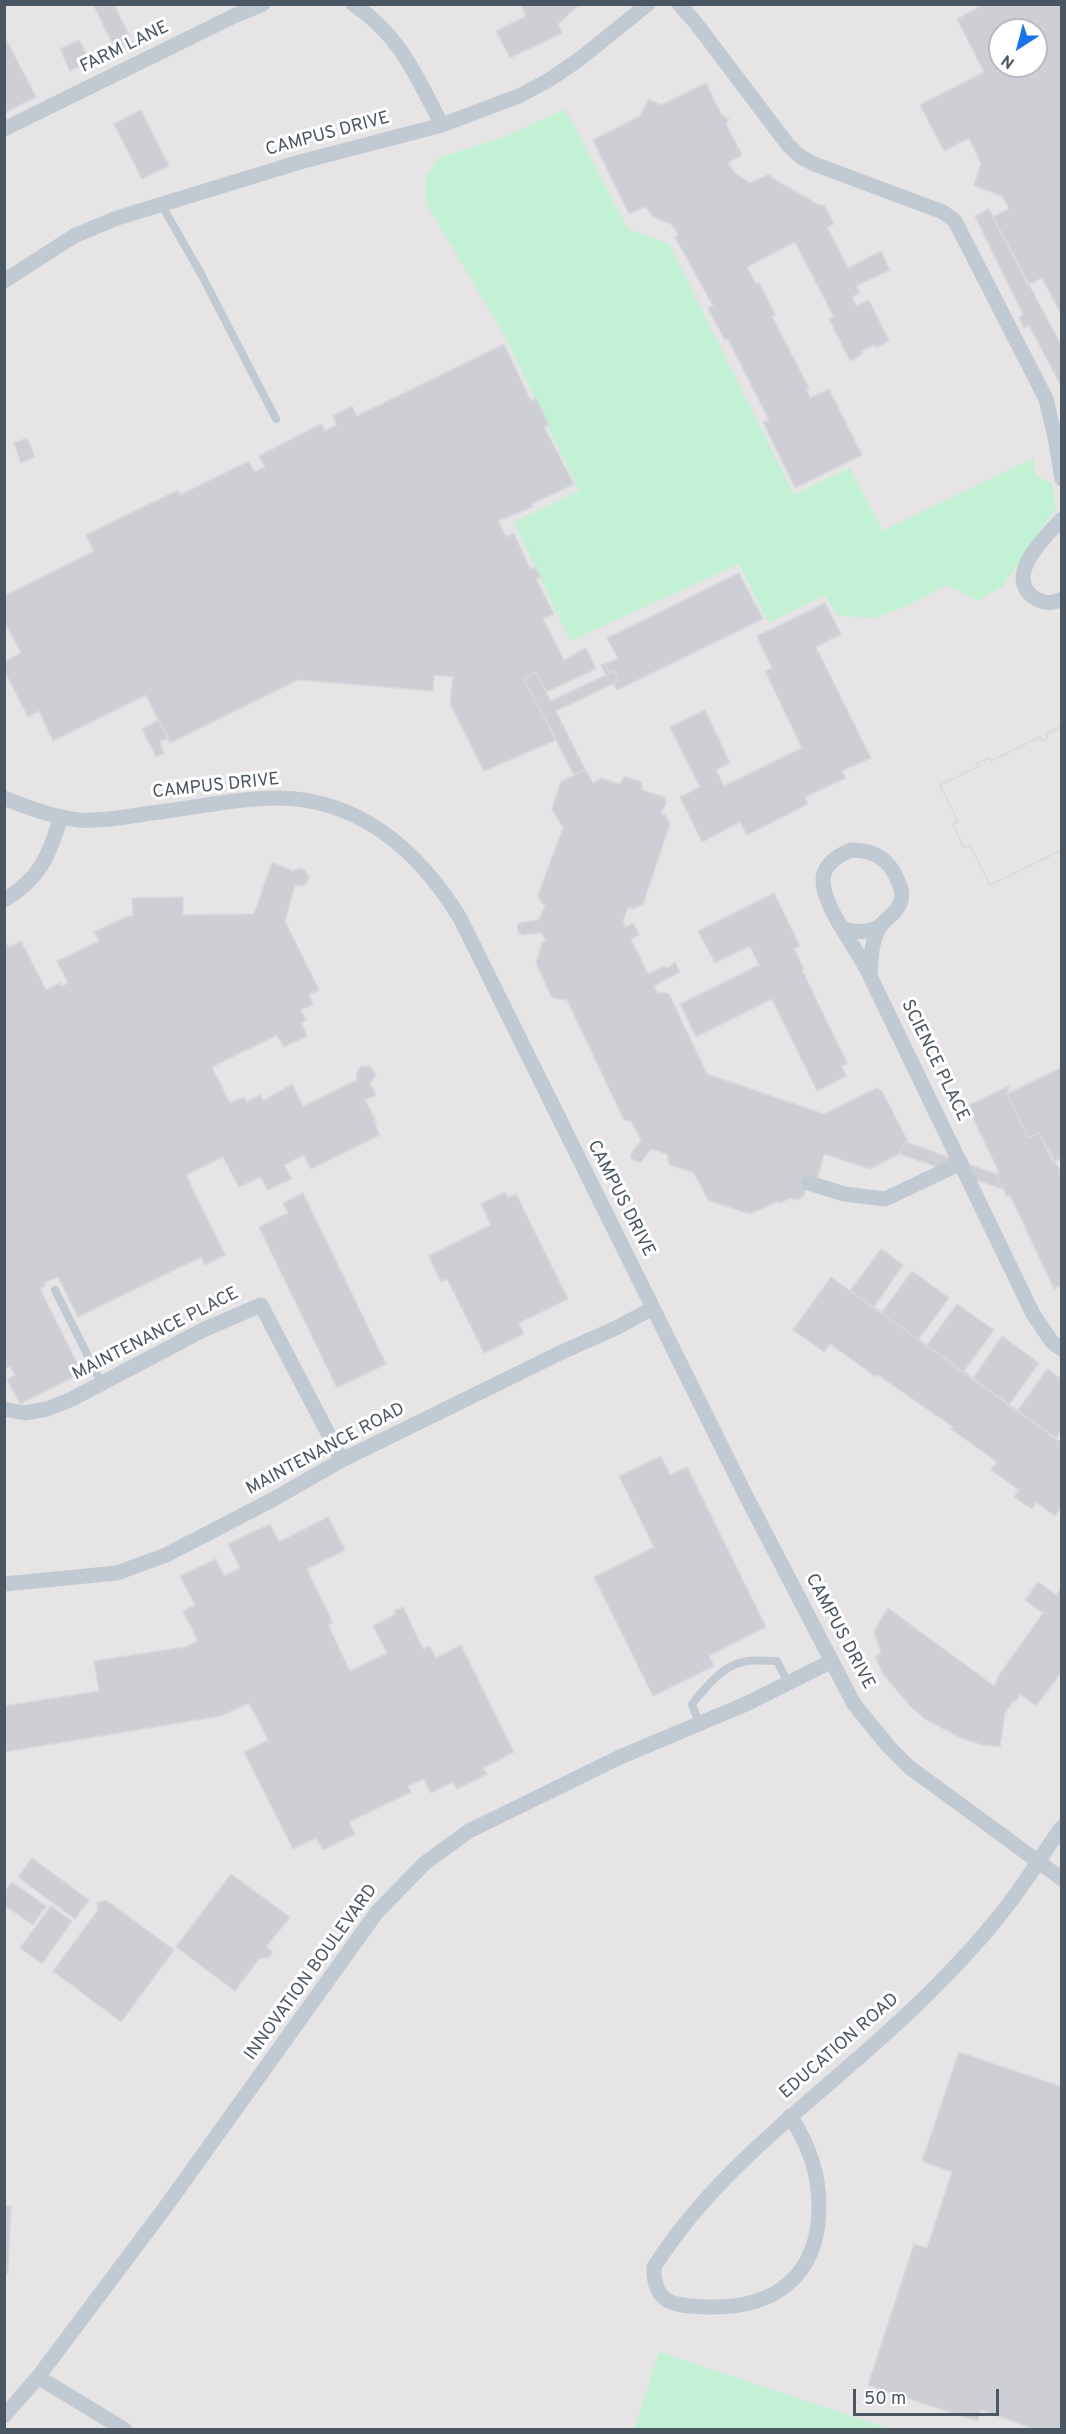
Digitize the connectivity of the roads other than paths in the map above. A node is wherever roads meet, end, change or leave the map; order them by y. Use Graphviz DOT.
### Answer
graph roads {
  1 [pos="263,4"];
  2 [pos="353,4"];
  3 [pos="648,4"];
  4 [pos="679,4"];
  5 [pos="442,125"];
  6 [pos="4,129"];
  7 [pos="161,204"];
  8 [pos="4,281"];
  9 [pos="276,419"];
  10 [pos="1062,479"];
  11 [pos="1062,519"];
  12 [pos="1062,599"];
  13 [pos="4,798"];
  14 [pos="61,817"];
  15 [pos="4,900"];
  16 [pos="881,926"];
  17 [pos="844,929"];
  18 [pos="870,976"];
  19 [pos="961,1163"];
  20 [pos="809,1183"];
  21 [pos="55,1290"];
  22 [pos="653,1308"];
  23 [pos="1062,1349"];
  24 [pos="102,1382"];
  25 [pos="4,1409"];
  26 [pos="342,1460"];
  27 [pos="4,1584"];
  28 [pos="832,1661"];
  29 [pos="788,1683"];
  30 [pos="699,1724"];
  31 [pos="1062,1827"];
  32 [pos="1039,1861"];
  33 [pos="1062,1879"];
  34 [pos="794,2113"];
  35 [pos="38,2377"];
  36 [pos="4,2416"];
  37 [pos="125,2430"];
  1 -- 6 [label="street, FARM LANE"];
  2 -- 5 [label="street"];
  3 -- 5 [label="street, CAMPUS DRIVE"];
  4 -- 10 [label="street"];
  5 -- 7 [label="street, CAMPUS DRIVE"];
  7 -- 8 [label="street, CAMPUS DRIVE"];
  7 -- 9 [label="lane"];
  11 -- 12 [label="street"];
  13 -- 14 [label="street, CAMPUS DRIVE"];
  14 -- 15 [label="street"];
  14 -- 22 [label="street, CAMPUS DRIVE"];
  16 -- 17 [label="street"];
  16 -- 17 [label="street, SCIENCE PLACE"];
  16 -- 18 [label="street, SCIENCE PLACE"];
  17 -- 18 [label="street, SCIENCE PLACE"];
  18 -- 19 [label="street, SCIENCE PLACE"];
  19 -- 20 [label="street"];
  19 -- 23 [label="street, SCIENCE PLACE"];
  21 -- 24 [label="lane"];
  22 -- 26 [label="street, MAINTENANCE ROAD"];
  22 -- 28 [label="street, CAMPUS DRIVE"];
  24 -- 25 [label="street, MAINTENANCE PLACE"];
  24 -- 26 [label="street, MAINTENANCE PLACE"];
  26 -- 27 [label="street, MAINTENANCE ROAD"];
  28 -- 29 [label="street, INNOVATION BOULEVARD"];
  28 -- 32 [label="street, CAMPUS DRIVE"];
  29 -- 30 [label="street, INNOVATION BOULEVARD"];
  29 -- 30 [label="lane"];
  30 -- 35 [label="street, INNOVATION BOULEVARD"];
  31 -- 32 [label="street"];
  32 -- 33 [label="street, CAMPUS DRIVE"];
  32 -- 34 [label="street, EDUCATION ROAD"];
  34 -- 34 [label="street, EDUCATION ROAD"];
  35 -- 36 [label="street, INNOVATION BOULEVARD"];
  35 -- 37 [label="street"];
}
